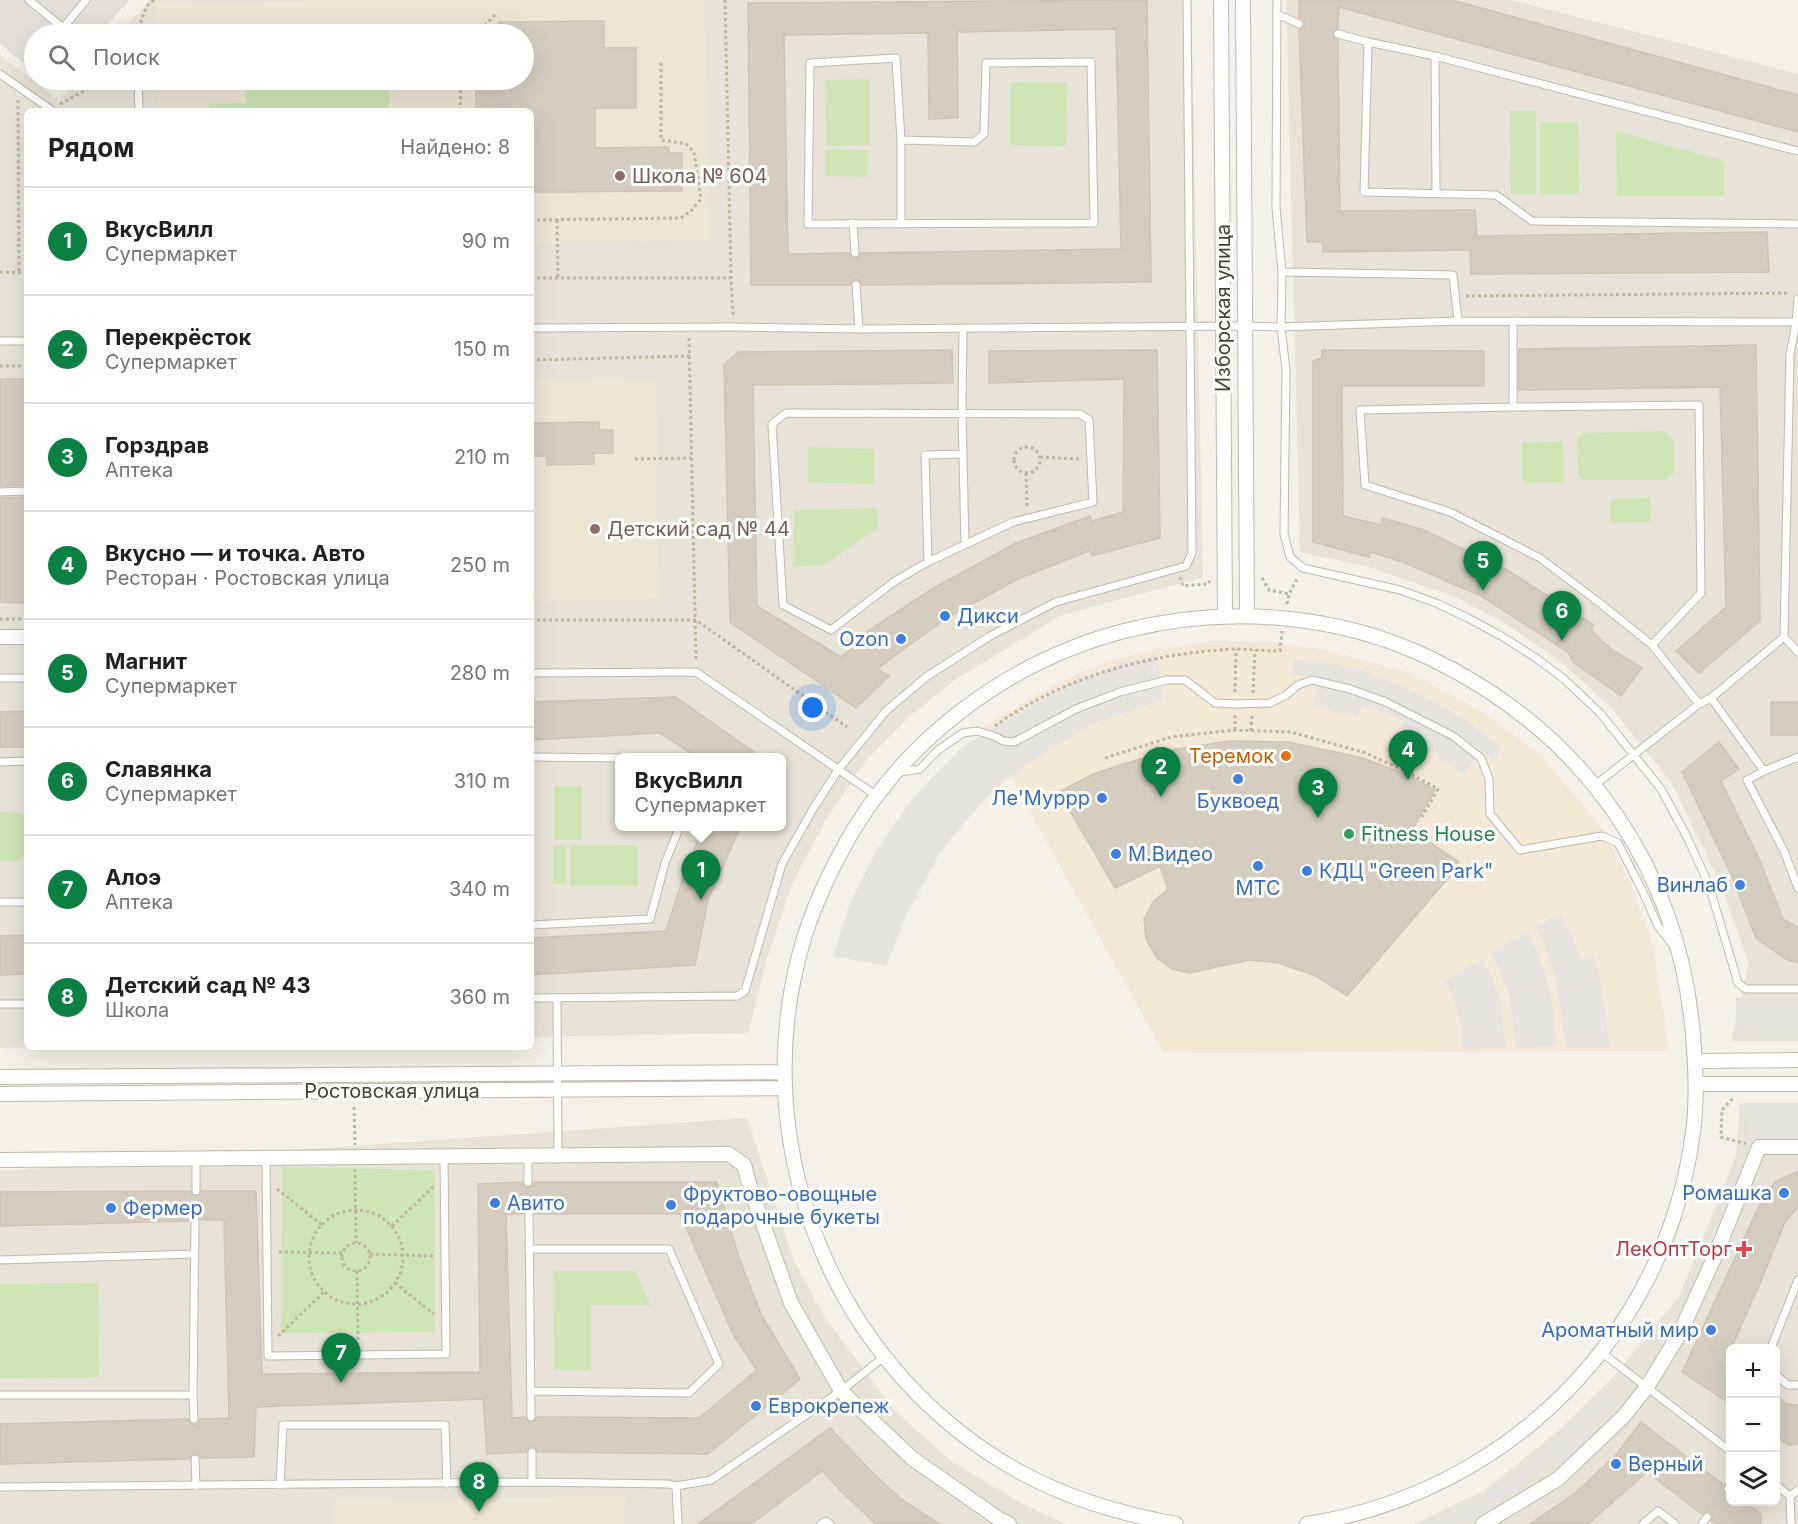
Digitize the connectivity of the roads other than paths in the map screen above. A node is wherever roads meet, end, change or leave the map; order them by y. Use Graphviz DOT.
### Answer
graph roads {
  1 [pos="29,0"];
  2 [pos="86,0"];
  3 [pos="1187,0"];
  4 [pos="1221,0"];
  5 [pos="1243,0"];
  6 [pos="1277,0"];
  7 [pos="1277,15"];
  8 [pos="58,24"];
  9 [pos="66,24"];
  10 [pos="1299,24"];
  11 [pos="1338,34"];
  12 [pos="1368,42"];
  13 [pos="1435,56"];
  14 [pos="0,74"];
  15 [pos="138,90"];
  16 [pos="47,108"];
  17 [pos="139,108"];
  18 [pos="901,140"];
  19 [pos="1798,151"];
  20 [pos="1436,193"];
  21 [pos="853,224"];
  22 [pos="901,224"];
  23 [pos="1798,224"];
  24 [pos="855,253"];
  25 [pos="1282,272"];
  26 [pos="856,285"];
  27 [pos="1798,299"];
  28 [pos="1458,321"];
  29 [pos="1513,321"];
  30 [pos="1797,322"];
  31 [pos="1191,326"];
  32 [pos="1223,326"];
  33 [pos="1245,326"];
  34 [pos="1281,327"];
  35 [pos="534,328"];
  36 [pos="963,328"];
  37 [pos="858,329"];
  38 [pos="0,341"];
  39 [pos="24,341"];
  40 [pos="1513,407"];
  41 [pos="962,413"];
  42 [pos="963,454"];
  43 [pos="24,491"];
  44 [pos="0,492"];
  45 [pos="965,544"];
  46 [pos="928,562"];
  47 [pos="1225,616"];
  48 [pos="1247,616"];
  49 [pos="0,637"];
  50 [pos="24,637"];
  51 [pos="1784,637"];
  52 [pos="1652,645"];
  53 [pos="1798,652"];
  54 [pos="534,673"];
  55 [pos="0,678"];
  56 [pos="24,678"];
  57 [pos="1712,698"];
  58 [pos="1699,704"];
  59 [pos="1634,754"];
  60 [pos="1798,757"];
  61 [pos="534,758"];
  62 [pos="615,758"];
  63 [pos="0,762"];
  64 [pos="24,762"];
  65 [pos="838,770"];
  66 [pos="1764,771"];
  67 [pos="896,773"];
  68 [pos="1594,785"];
  69 [pos="877,796"];
  70 [pos="678,831"];
  71 [pos="1798,888"];
  72 [pos="0,902"];
  73 [pos="24,902"];
  74 [pos="534,925"];
  75 [pos="1680,953"];
  76 [pos="1798,989"];
  77 [pos="534,998"];
  78 [pos="557,998"];
  79 [pos="0,1004"];
  80 [pos="24,1004"];
  81 [pos="1695,1060"];
  82 [pos="1798,1060"];
  83 [pos="784,1072"];
  84 [pos="557,1074"];
  85 [pos="0,1077"];
  86 [pos="1696,1084"];
  87 [pos="1798,1084"];
  88 [pos="784,1088"];
  89 [pos="558,1090"];
  90 [pos="0,1094"];
  91 [pos="1798,1147"];
  92 [pos="558,1155"];
  93 [pos="444,1156"];
  94 [pos="528,1156"];
  95 [pos="196,1158"];
  96 [pos="266,1158"];
  97 [pos="0,1160"];
  98 [pos="528,1182"];
  99 [pos="196,1191"];
  100 [pos="529,1214"];
  101 [pos="195,1221"];
  102 [pos="529,1250"];
  103 [pos="194,1254"];
  104 [pos="0,1260"];
  105 [pos="1798,1280"];
  106 [pos="1773,1344"];
  107 [pos="1601,1352"];
  108 [pos="884,1357"];
  109 [pos="1780,1378"];
  110 [pos="1798,1385"];
  111 [pos="1647,1387"];
  112 [pos="531,1391"];
  113 [pos="841,1391"];
  114 [pos="0,1395"];
  115 [pos="193,1395"];
  116 [pos="531,1417"];
  117 [pos="194,1419"];
  118 [pos="1726,1447"];
  119 [pos="532,1452"];
  120 [pos="195,1459"];
  121 [pos="532,1482"];
  122 [pos="447,1484"];
  123 [pos="280,1485"];
  124 [pos="196,1486"];
  125 [pos="676,1486"];
  126 [pos="0,1487"];
  127 [pos="1780,1488"];
  128 [pos="1798,1490"];
  129 [pos="1790,1496"];
  130 [pos="1707,1517"];
  131 [pos="678,1524"];
  132 [pos="821,1524"];
  133 [pos="830,1524"];
  134 [pos="1010,1524"];
  135 [pos="1176,1524"];
  136 [pos="1307,1524"];
  137 [pos="1483,1524"];
  138 [pos="1643,1524"];
  139 [pos="1674,1524"];
  140 [pos="1702,1524"];
  141 [pos="1791,1524"];
  1 -- 8 [label="lane"];
  2 -- 9 [label="lane"];
  3 -- 31 [label="lane"];
  4 -- 32 [label="street, Изборская улица"];
  5 -- 33 [label="street, Изборская улица"];
  6 -- 7 [label="lane"];
  7 -- 10 [label="lane"];
  7 -- 25 [label="lane"];
  11 -- 12 [label="lane"];
  12 -- 13 [label="lane"];
  12 -- 20 [label="lane"];
  13 -- 19 [label="lane"];
  13 -- 20 [label="lane"];
  14 -- 16 [label="lane"];
  15 -- 17 [label="lane"];
  18 -- 21 [label="lane"];
  18 -- 22 [label="lane"];
  18 -- 22 [label="lane"];
  20 -- 23 [label="lane"];
  21 -- 22 [label="lane"];
  21 -- 24 [label="lane"];
  25 -- 28 [label="lane"];
  25 -- 34 [label="lane"];
  26 -- 37 [label="lane"];
  27 -- 30 [label="lane"];
  28 -- 29 [label="lane"];
  28 -- 34 [label="lane"];
  29 -- 30 [label="lane"];
  29 -- 40 [label="lane"];
  30 -- 51 [label="lane"];
  31 -- 32 [label="lane"];
  31 -- 36 [label="lane"];
  31 -- 65 [label="lane"];
  32 -- 33 [label="lane"];
  32 -- 47 [label="street, Изборская улица"];
  33 -- 34 [label="lane"];
  33 -- 48 [label="street, Изборская улица"];
  34 -- 59 [label="lane"];
  35 -- 37 [label="lane"];
  36 -- 37 [label="lane"];
  36 -- 41 [label="lane"];
  38 -- 39 [label="lane"];
  40 -- 52 [label="lane"];
  40 -- 52 [label="lane"];
  41 -- 42 [label="lane"];
  41 -- 45 [label="lane"];
  41 -- 46 [label="lane"];
  42 -- 45 [label="lane"];
  42 -- 46 [label="lane"];
  43 -- 44 [label="lane"];
  45 -- 46 [label="lane"];
  47 -- 48 [label="street"];
  47 -- 67 [label="street"];
  48 -- 68 [label="street"];
  49 -- 50 [label="street"];
  51 -- 53 [label="lane"];
  51 -- 57 [label="lane"];
  52 -- 58 [label="lane"];
  54 -- 65 [label="lane"];
  55 -- 56 [label="lane"];
  57 -- 58 [label="lane"];
  57 -- 66 [label="lane"];
  58 -- 59 [label="lane"];
  59 -- 68 [label="lane"];
  59 -- 76 [label="lane"];
  60 -- 66 [label="lane"];
  61 -- 62 [label="lane"];
  63 -- 64 [label="lane"];
  65 -- 69 [label="lane"];
  65 -- 78 [label="lane"];
  66 -- 71 [label="lane"];
  67 -- 69 [label="street"];
  67 -- 75 [label="lane"];
  68 -- 75 [label="street"];
  69 -- 83 [label="street"];
  70 -- 74 [label="lane"];
  72 -- 73 [label="lane"];
  75 -- 81 [label="street"];
  77 -- 78 [label="lane"];
  78 -- 84 [label="lane"];
  79 -- 80 [label="lane"];
  81 -- 82 [label="street"];
  81 -- 86 [label="street"];
  83 -- 84 [label="street, Ростовская улица"];
  83 -- 88 [label="street"];
  84 -- 85 [label="street, Ростовская улица"];
  84 -- 89 [label="lane"];
  86 -- 87 [label="street"];
  86 -- 107 [label="street"];
  88 -- 89 [label="street, Ростовская улица"];
  88 -- 108 [label="street"];
  89 -- 90 [label="street, Ростовская улица"];
  89 -- 92 [label="lane"];
  91 -- 111 [label="street"];
  92 -- 94 [label="street"];
  92 -- 113 [label="street"];
  93 -- 94 [label="street"];
  93 -- 96 [label="street"];
  93 -- 96 [label="lane"];
  94 -- 98 [label="lane"];
  95 -- 96 [label="street"];
  95 -- 97 [label="street"];
  95 -- 99 [label="lane"];
  100 -- 102 [label="lane"];
  101 -- 103 [label="lane"];
  102 -- 112 [label="lane"];
  102 -- 112 [label="lane"];
  103 -- 104 [label="lane"];
  103 -- 115 [label="lane"];
  105 -- 106 [label="lane"];
  107 -- 111 [label="lane"];
  107 -- 136 [label="street"];
  108 -- 113 [label="lane"];
  108 -- 135 [label="street"];
  109 -- 110 [label="lane"];
  111 -- 118 [label="lane"];
  111 -- 137 [label="street"];
  112 -- 116 [label="lane"];
  113 -- 125 [label="lane"];
  113 -- 134 [label="street"];
  114 -- 115 [label="lane"];
  115 -- 117 [label="lane"];
  119 -- 121 [label="lane"];
  120 -- 124 [label="lane"];
  121 -- 122 [label="lane"];
  121 -- 125 [label="lane"];
  122 -- 123 [label="lane"];
  122 -- 123 [label="lane"];
  123 -- 124 [label="lane"];
  124 -- 126 [label="lane"];
  125 -- 131 [label="lane"];
  127 -- 129 [label="lane"];
  128 -- 129 [label="lane"];
  129 -- 141 [label="lane"];
  130 -- 140 [label="lane"];
  132 -- 133 [label="lane"];
  138 -- 139 [label="lane"];
}
